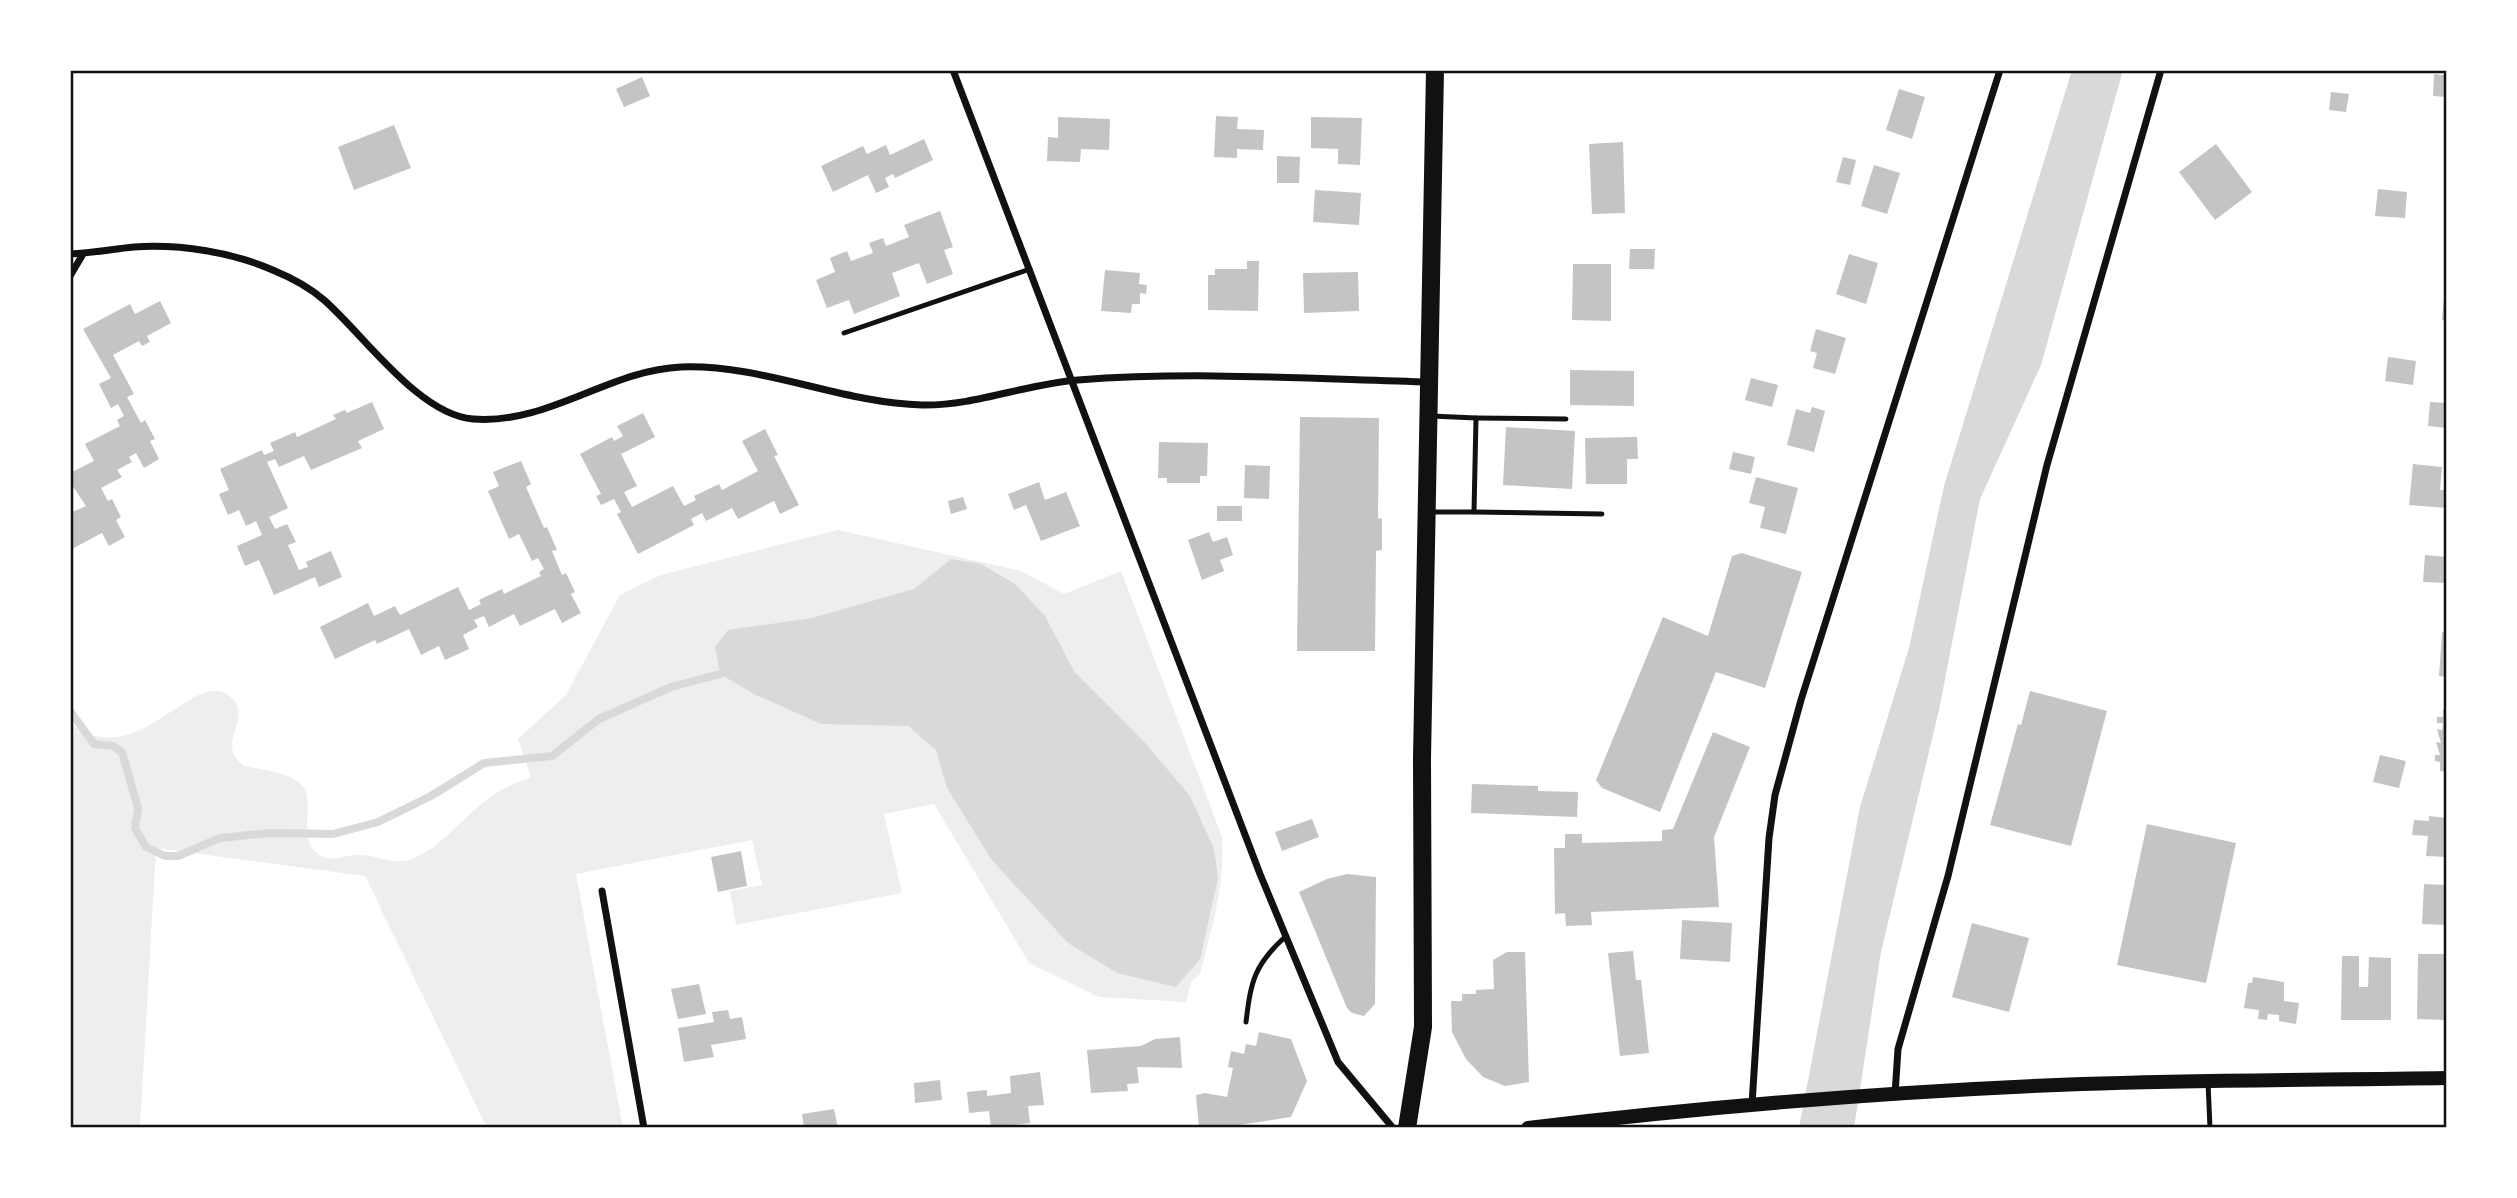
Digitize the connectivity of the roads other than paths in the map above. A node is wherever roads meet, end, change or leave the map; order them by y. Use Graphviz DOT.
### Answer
graph roads {
  1 [pos="953,70"];
  2 [pos="1435,70"];
  3 [pos="2000,70"];
  4 [pos="2161,70"];
  5 [pos="70,254"];
  6 [pos="83,254"];
  7 [pos="1030,269"];
  8 [pos="70,276"];
  9 [pos="845,333"];
  10 [pos="1073,380"];
  11 [pos="1430,382"];
  12 [pos="1430,416"];
  13 [pos="1476,418"];
  14 [pos="1566,419"];
  15 [pos="1428,512"];
  16 [pos="1474,512"];
  17 [pos="1602,514"];
  18 [pos="602,891"];
  19 [pos="1286,936"];
  20 [pos="1247,1022"];
  21 [pos="2447,1078"];
  22 [pos="2208,1082"];
  23 [pos="1895,1094"];
  24 [pos="1752,1104"];
  25 [pos="644,1128"];
  26 [pos="1393,1128"];
  27 [pos="1408,1128"];
  28 [pos="1528,1128"];
  29 [pos="2210,1128"];
  1 -- 7 [label="street"];
  2 -- 11 [label="main road"];
  3 -- 24 [label="street"];
  4 -- 23 [label="street"];
  5 -- 6 [label="street"];
  6 -- 8 [label="street"];
  6 -- 10 [label="street"];
  7 -- 9 [label="lane"];
  7 -- 10 [label="street"];
  10 -- 11 [label="street"];
  10 -- 19 [label="street"];
  11 -- 12 [label="main road"];
  12 -- 13 [label="lane"];
  12 -- 15 [label="main road"];
  13 -- 14 [label="lane"];
  13 -- 16 [label="lane"];
  15 -- 16 [label="lane"];
  15 -- 27 [label="main road"];
  16 -- 17 [label="lane"];
  18 -- 25 [label="street"];
  19 -- 20 [label="lane"];
  19 -- 26 [label="street"];
  21 -- 22 [label="main road"];
  22 -- 23 [label="main road"];
  22 -- 29 [label="lane"];
  23 -- 24 [label="main road"];
  24 -- 28 [label="main road"];
}
